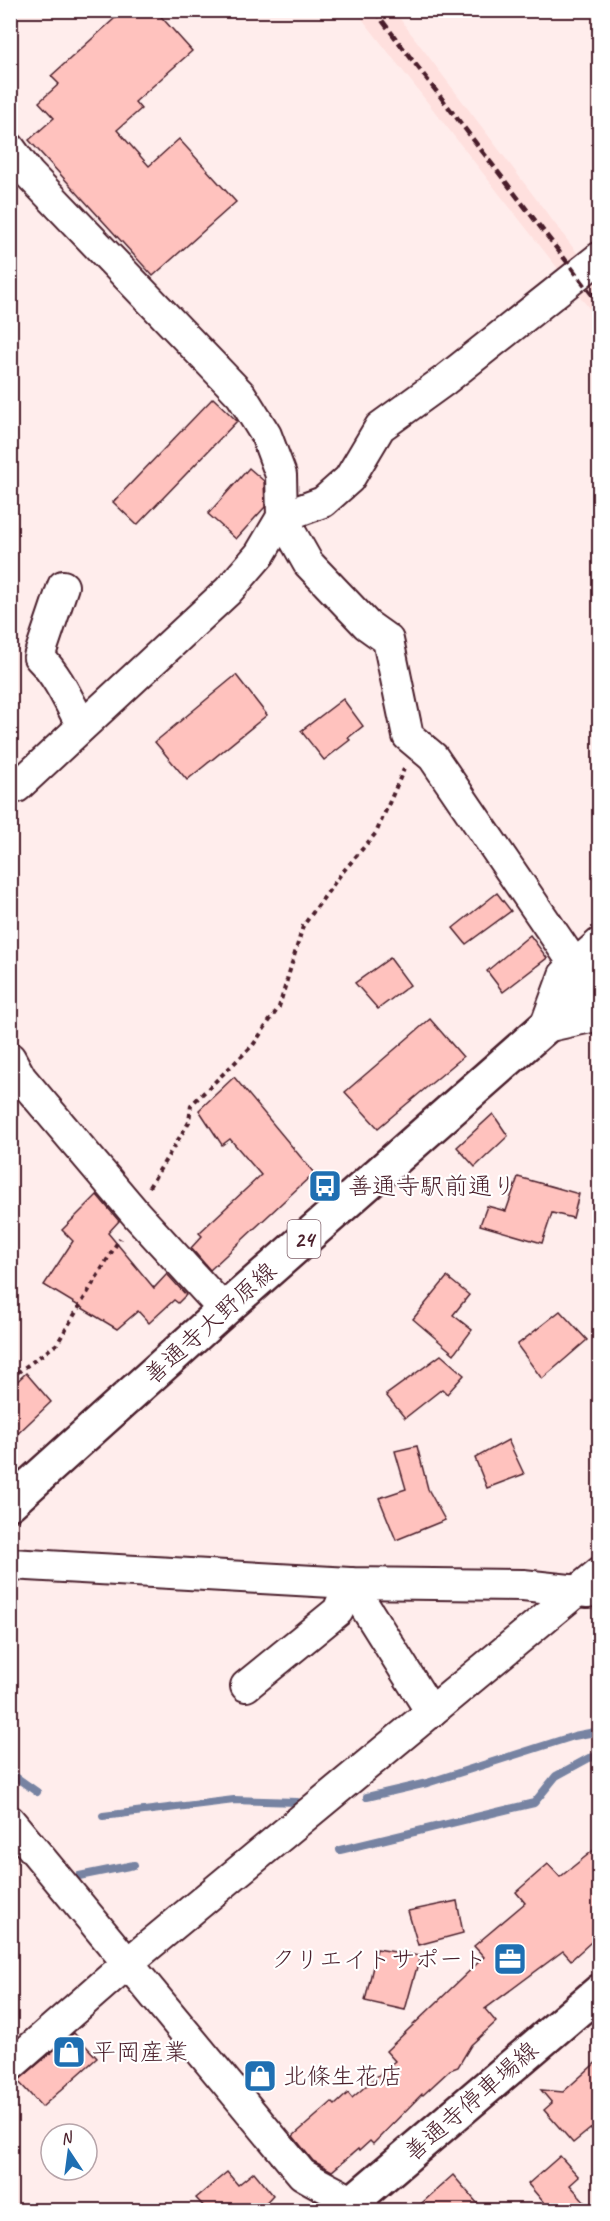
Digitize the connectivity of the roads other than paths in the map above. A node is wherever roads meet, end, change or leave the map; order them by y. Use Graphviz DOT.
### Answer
graph roads {
  1 [pos="10,148"];
  2 [pos="600,257"];
  3 [pos="282,517"];
  4 [pos="63,586"];
  5 [pos="82,726"];
  6 [pos="17,787"];
  7 [pos="600,943"];
  8 [pos="587,970"];
  9 [pos="600,1015"];
  10 [pos="545,1027"];
  11 [pos="10,1058"];
  12 [pos="224,1310"];
  13 [pos="10,1503"];
  14 [pos="10,1564"];
  15 [pos="350,1583"];
  16 [pos="592,1586"];
  17 [pos="246,1686"];
  18 [pos="431,1712"];
  19 [pos="10,1821"];
  20 [pos="129,1962"];
  21 [pos="600,1991"];
  22 [pos="10,2066"];
  23 [pos="354,2208"];
  1 -- 3 [label="street"];
  2 -- 3 [label="street"];
  3 -- 5 [label="street"];
  3 -- 8 [label="street"];
  4 -- 5 [label="street"];
  5 -- 6 [label="street"];
  7 -- 8 [label="street"];
  8 -- 10 [label="main road, 善通寺大野原線 / 24"];
  9 -- 10 [label="street"];
  10 -- 12 [label="main road, 善通寺大野原線 / 24"];
  11 -- 12 [label="street"];
  12 -- 13 [label="main road, 善通寺大野原線 / 24"];
  14 -- 15 [label="street"];
  15 -- 16 [label="street"];
  15 -- 17 [label="street"];
  15 -- 18 [label="street"];
  16 -- 18 [label="street"];
  18 -- 20 [label="street"];
  19 -- 20 [label="street"];
  20 -- 22 [label="street"];
  20 -- 23 [label="street"];
  21 -- 23 [label="main road, 善通寺停車場線"];
}
